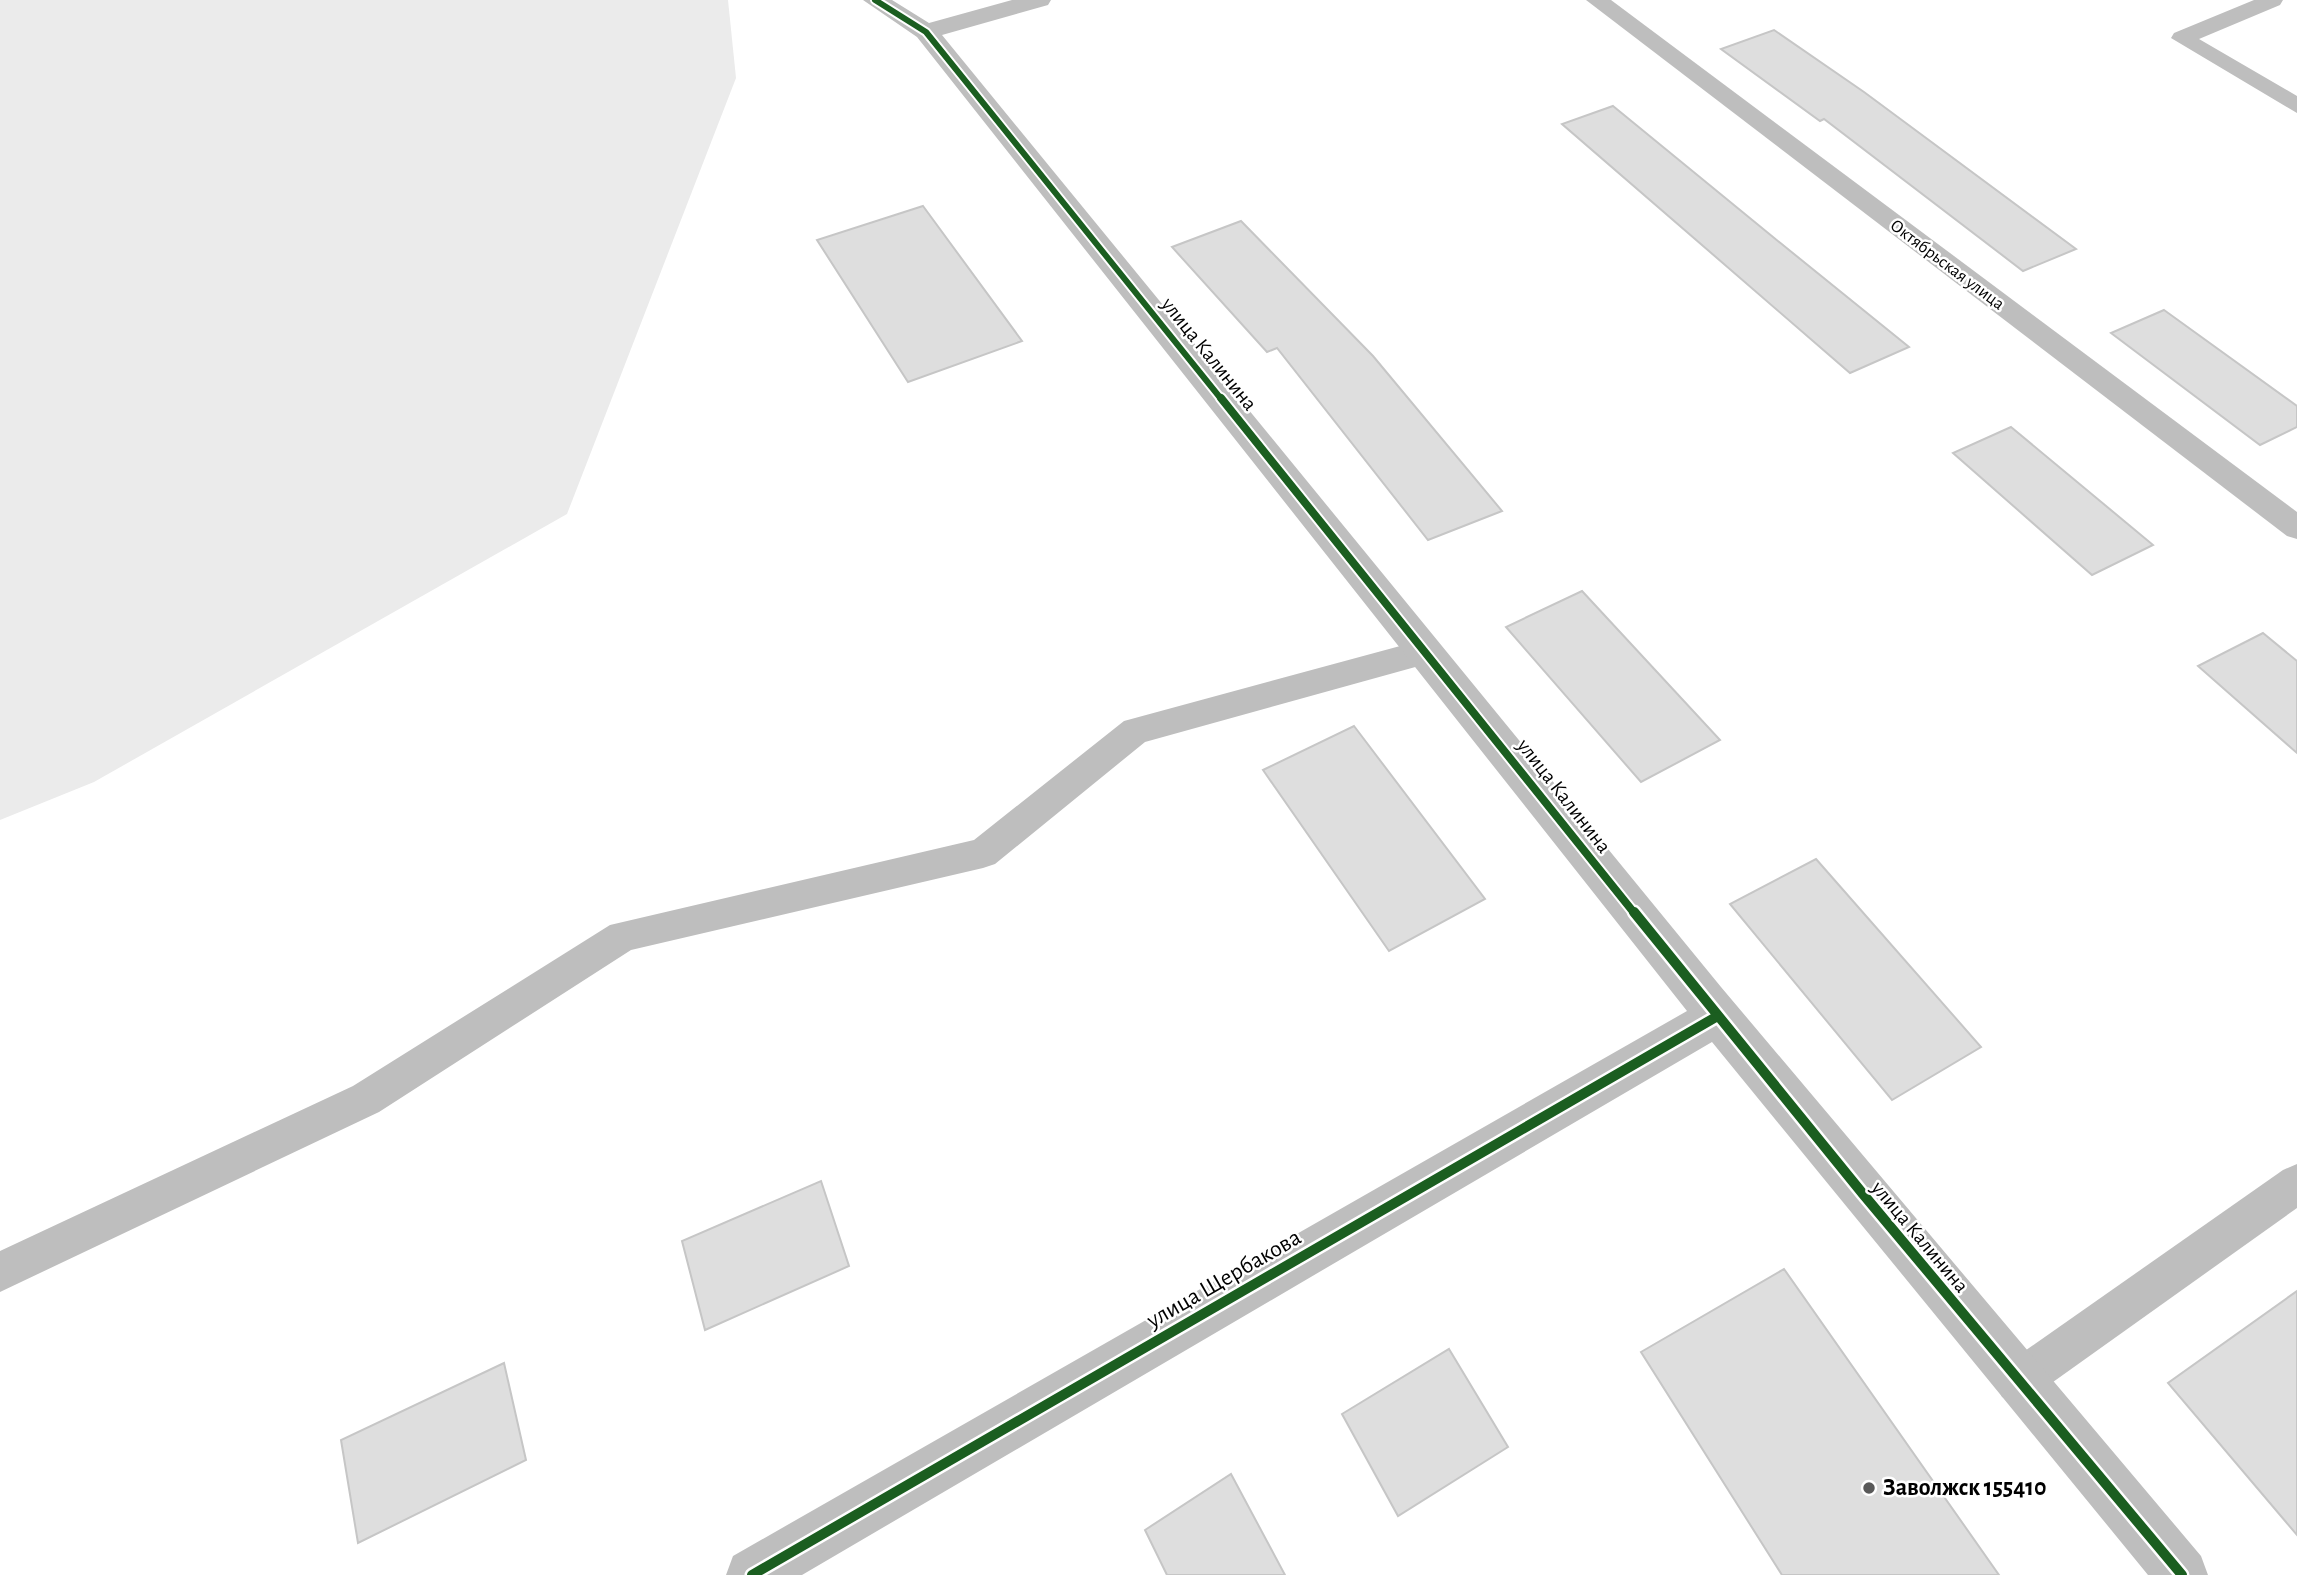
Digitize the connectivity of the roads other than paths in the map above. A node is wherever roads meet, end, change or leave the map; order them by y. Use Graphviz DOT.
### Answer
graph roads {
  1 [pos="875,0"];
  2 [pos="1039,0"];
  3 [pos="1597,0"];
  4 [pos="2272,0"];
  5 [pos="926,32"];
  6 [pos="2297,106"];
  7 [pos="2297,527"];
  8 [pos="1426,652"];
  9 [pos="1716,1017"];
  10 [pos="2297,1184"];
  11 [pos="0,1272"];
  12 [pos="2017,1382"];
  13 [pos="752,1575"];
  14 [pos="2182,1575"];
  1 -- 5 [label="street, улица Калинина"];
  2 -- 5 [label="street"];
  3 -- 7 [label="lane, Октябрьская улица"];
  4 -- 6 [label="lane"];
  5 -- 8 [label="street, улица Калинина"];
  8 -- 9 [label="street, улица Калинина"];
  8 -- 11 [label="lane"];
  9 -- 12 [label="street, улица Калинина"];
  9 -- 13 [label="street, улица Щербакова"];
  10 -- 12 [label="lane"];
  12 -- 14 [label="street, улица Калинина"];
}
